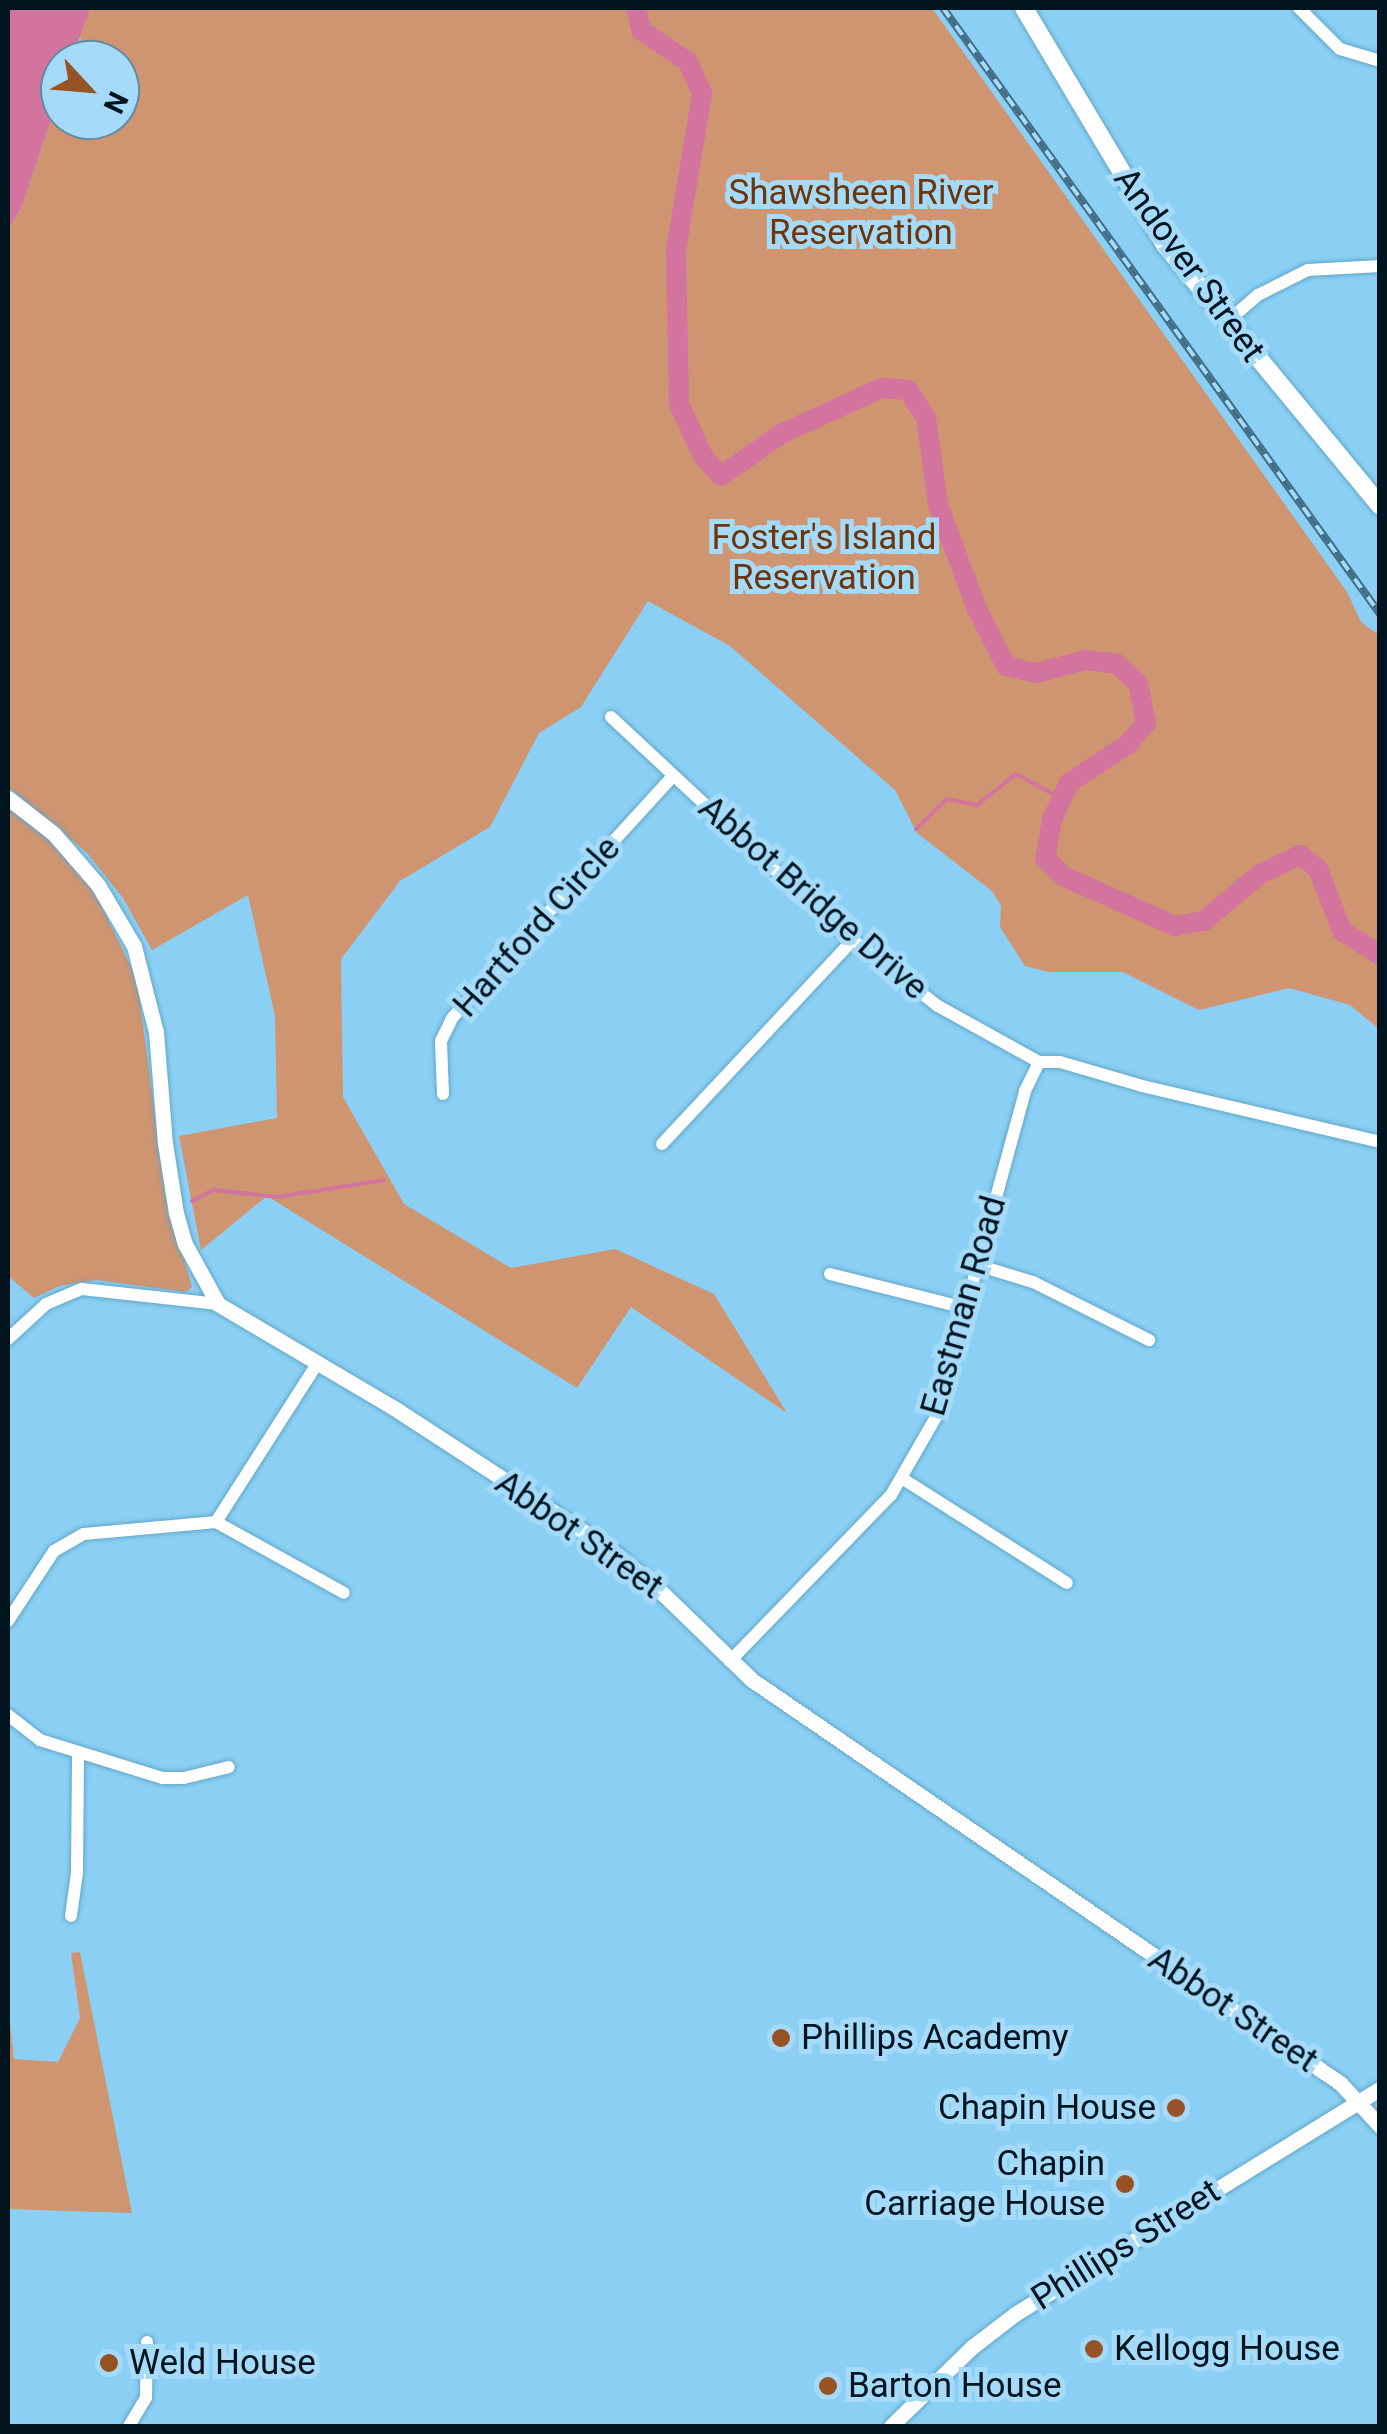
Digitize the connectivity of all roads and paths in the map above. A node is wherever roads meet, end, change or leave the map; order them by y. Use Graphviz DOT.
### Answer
graph roads {
  1 [pos="1024,8"];
  2 [pos="1299,8"];
  3 [pos="1380,61"];
  4 [pos="1380,266"];
  5 [pos="1228,321"];
  6 [pos="1380,506"];
  7 [pos="611,717"];
  8 [pos="674,776"];
  9 [pos="8,798"];
  10 [pos="852,940"];
  11 [pos="1039,1062"];
  12 [pos="442,1094"];
  13 [pos="1380,1142"];
  14 [pos="662,1144"];
  15 [pos="976,1265"];
  16 [pos="830,1274"];
  17 [pos="218,1304"];
  18 [pos="965,1308"];
  19 [pos="8,1339"];
  20 [pos="1150,1340"];
  21 [pos="317,1364"];
  22 [pos="903,1479"];
  23 [pos="216,1522"];
  24 [pos="1066,1584"];
  25 [pos="344,1593"];
  26 [pos="8,1621"];
  27 [pos="730,1661"];
  28 [pos="8,1715"];
  29 [pos="78,1752"];
  30 [pos="229,1767"];
  31 [pos="71,1916"];
  32 [pos="1380,2089"];
  33 [pos="1359,2102"];
  34 [pos="1380,2126"];
  35 [pos="147,2342"];
  36 [pos="129,2426"];
  37 [pos="891,2426"];
  1 -- 5 [label="main road, Andover Street"];
  2 -- 3 [label="street"];
  4 -- 5 [label="street"];
  5 -- 6 [label="main road, Andover Street"];
  7 -- 8 [label="street, Abbot Bridge Drive"];
  8 -- 10 [label="street, Abbot Bridge Drive"];
  8 -- 12 [label="street, Hartford Circle"];
  9 -- 17 [label="street, Abbot Street"];
  10 -- 11 [label="street, Abbot Bridge Drive"];
  10 -- 14 [label="street"];
  11 -- 13 [label="street, Abbot Bridge Drive"];
  11 -- 15 [label="street, Eastman Road"];
  15 -- 18 [label="street, Eastman Road"];
  15 -- 20 [label="street"];
  16 -- 18 [label="street"];
  17 -- 19 [label="street"];
  17 -- 21 [label="street, Abbot Street"];
  18 -- 22 [label="street, Eastman Road"];
  21 -- 23 [label="street"];
  21 -- 27 [label="street, Abbot Street"];
  22 -- 24 [label="street"];
  22 -- 27 [label="street, Eastman Road"];
  23 -- 25 [label="street"];
  23 -- 26 [label="street"];
  27 -- 33 [label="street, Abbot Street"];
  28 -- 29 [label="street"];
  29 -- 30 [label="street"];
  29 -- 31 [label="street"];
  32 -- 33 [label="street, Phillips Street"];
  33 -- 34 [label="street, Abbot Street"];
  33 -- 37 [label="street, Phillips Street"];
  35 -- 36 [label="street"];
}
